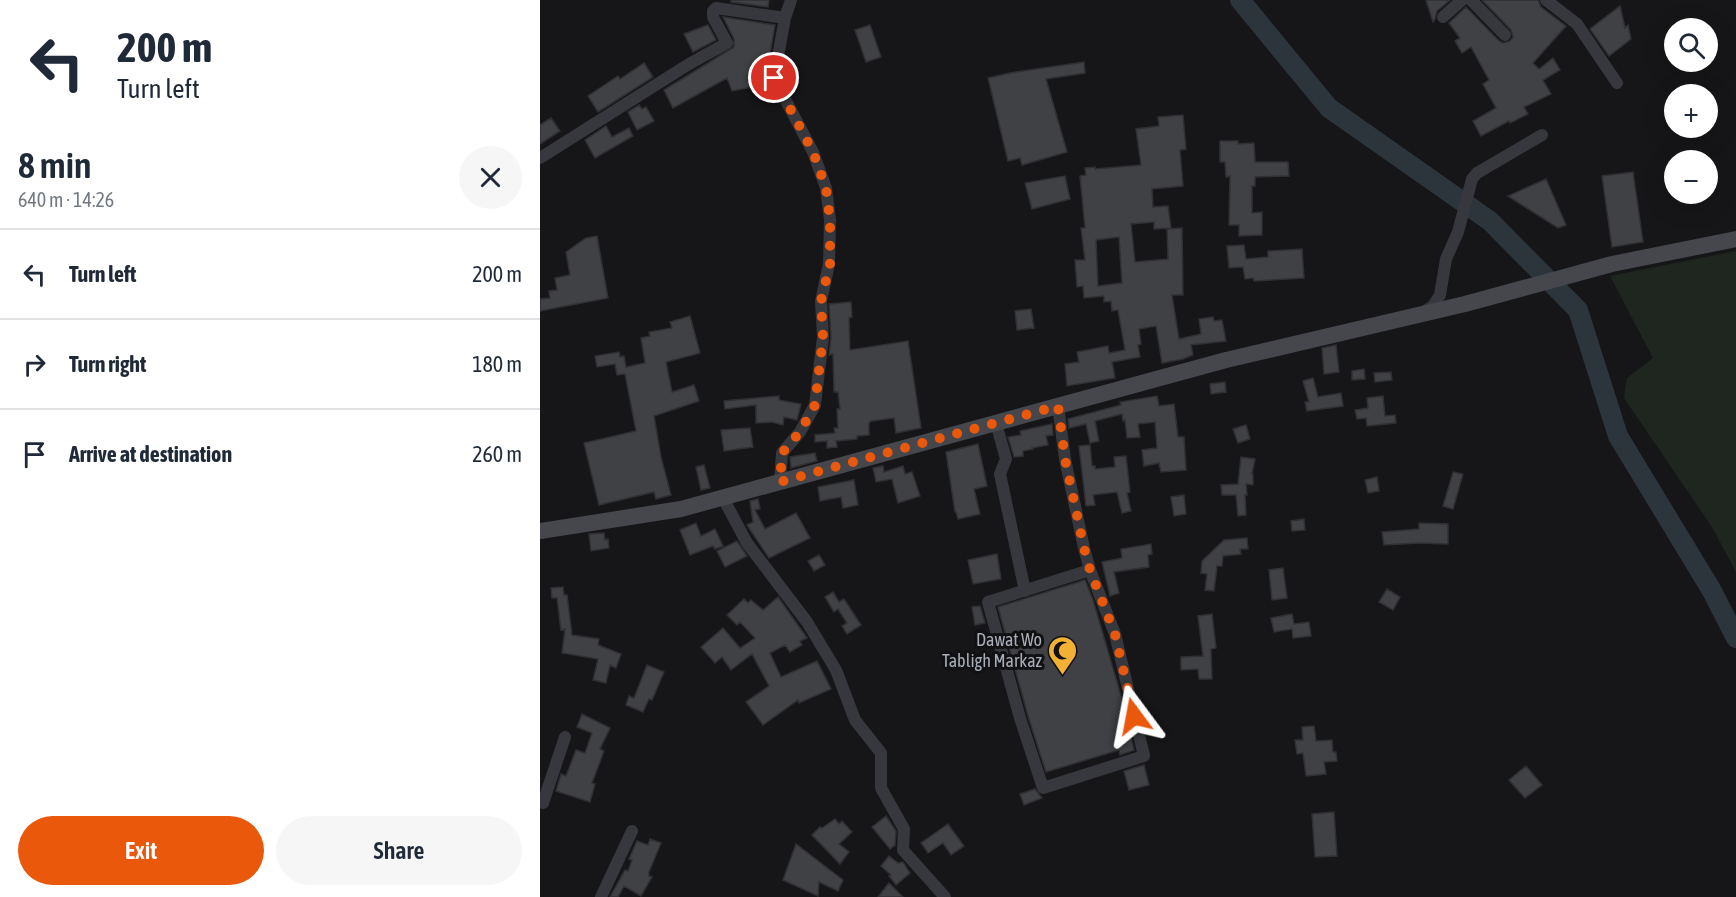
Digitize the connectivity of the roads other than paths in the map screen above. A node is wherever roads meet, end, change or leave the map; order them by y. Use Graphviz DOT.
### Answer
graph roads {
  1 [pos="791,0"];
  2 [pos="1462,0"];
  3 [pos="1472,0"];
  4 [pos="1546,0"];
  5 [pos="1443,17"];
  6 [pos="785,18"];
  7 [pos="1505,35"];
  8 [pos="1617,83"];
  9 [pos="1542,135"];
  10 [pos="540,158"];
  11 [pos="1736,239"];
  12 [pos="1420,315"];
  13 [pos="1058,406"];
  14 [pos="996,423"];
  15 [pos="780,482"];
  16 [pos="723,498"];
  17 [pos="540,531"];
  18 [pos="1090,570"];
  19 [pos="1024,591"];
  20 [pos="565,737"];
  21 [pos="540,802"];
  22 [pos="632,831"];
  23 [pos="601,897"];
  24 [pos="945,897"];
  1 -- 6 [label="street"];
  2 -- 5 [label="street"];
  3 -- 7 [label="street"];
  4 -- 8 [label="street"];
  6 -- 10 [label="street"];
  6 -- 15 [label="street"];
  9 -- 12 [label="street"];
  11 -- 12 [label="main road"];
  12 -- 13 [label="main road"];
  13 -- 14 [label="main road"];
  13 -- 18 [label="street"];
  14 -- 15 [label="main road"];
  14 -- 19 [label="street"];
  15 -- 16 [label="main road"];
  16 -- 17 [label="main road"];
  16 -- 24 [label="street"];
  18 -- 19 [label="street"];
  18 -- 19 [label="street"];
  20 -- 21 [label="street"];
  22 -- 23 [label="street"];
}
